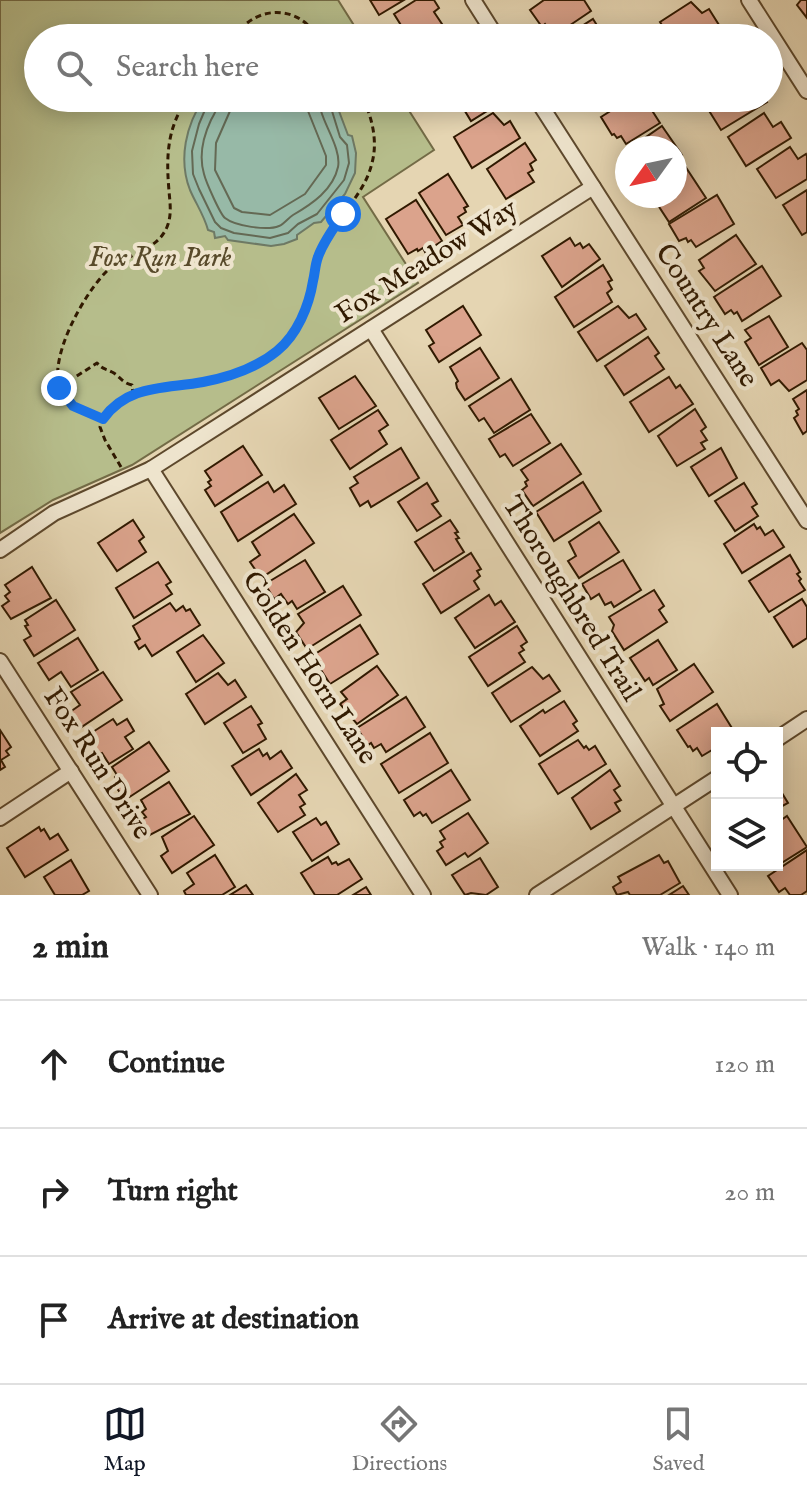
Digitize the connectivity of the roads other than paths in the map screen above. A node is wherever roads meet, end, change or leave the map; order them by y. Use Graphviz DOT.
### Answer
graph roads {
  1 [pos="473,0"];
  2 [pos="749,0"];
  3 [pos="488,24"];
  4 [pos="764,24"];
  5 [pos="783,53"];
  6 [pos="807,91"];
  7 [pos="545,112"];
  8 [pos="593,187"];
  9 [pos="371,329"];
  10 [pos="151,469"];
  11 [pos="807,521"];
  12 [pos="0,550"];
  13 [pos="0,661"];
  14 [pos="807,719"];
  15 [pos="783,735"];
  16 [pos="71,771"];
  17 [pos="711,782"];
  18 [pos="672,807"];
  19 [pos="0,818"];
  20 [pos="150,895"];
  21 [pos="423,895"];
  22 [pos="537,895"];
  23 [pos="730,895"];
  1 -- 3 [label="street"];
  2 -- 4 [label="street"];
  5 -- 6 [label="street"];
  7 -- 8 [label="street, Country Lane"];
  8 -- 9 [label="street, Fox Meadow Way"];
  8 -- 11 [label="street, Country Lane"];
  9 -- 10 [label="street, Fox Meadow Way"];
  9 -- 18 [label="street, Thoroughbred Trail"];
  10 -- 12 [label="street, Fox Meadow Way"];
  10 -- 21 [label="street, Golden Horn Lane"];
  13 -- 16 [label="street, Fox Run Drive"];
  14 -- 15 [label="street"];
  16 -- 19 [label="street"];
  16 -- 20 [label="street, Fox Run Drive"];
  17 -- 18 [label="street"];
  18 -- 22 [label="street"];
  18 -- 23 [label="street, Thoroughbred Trail"];
}
